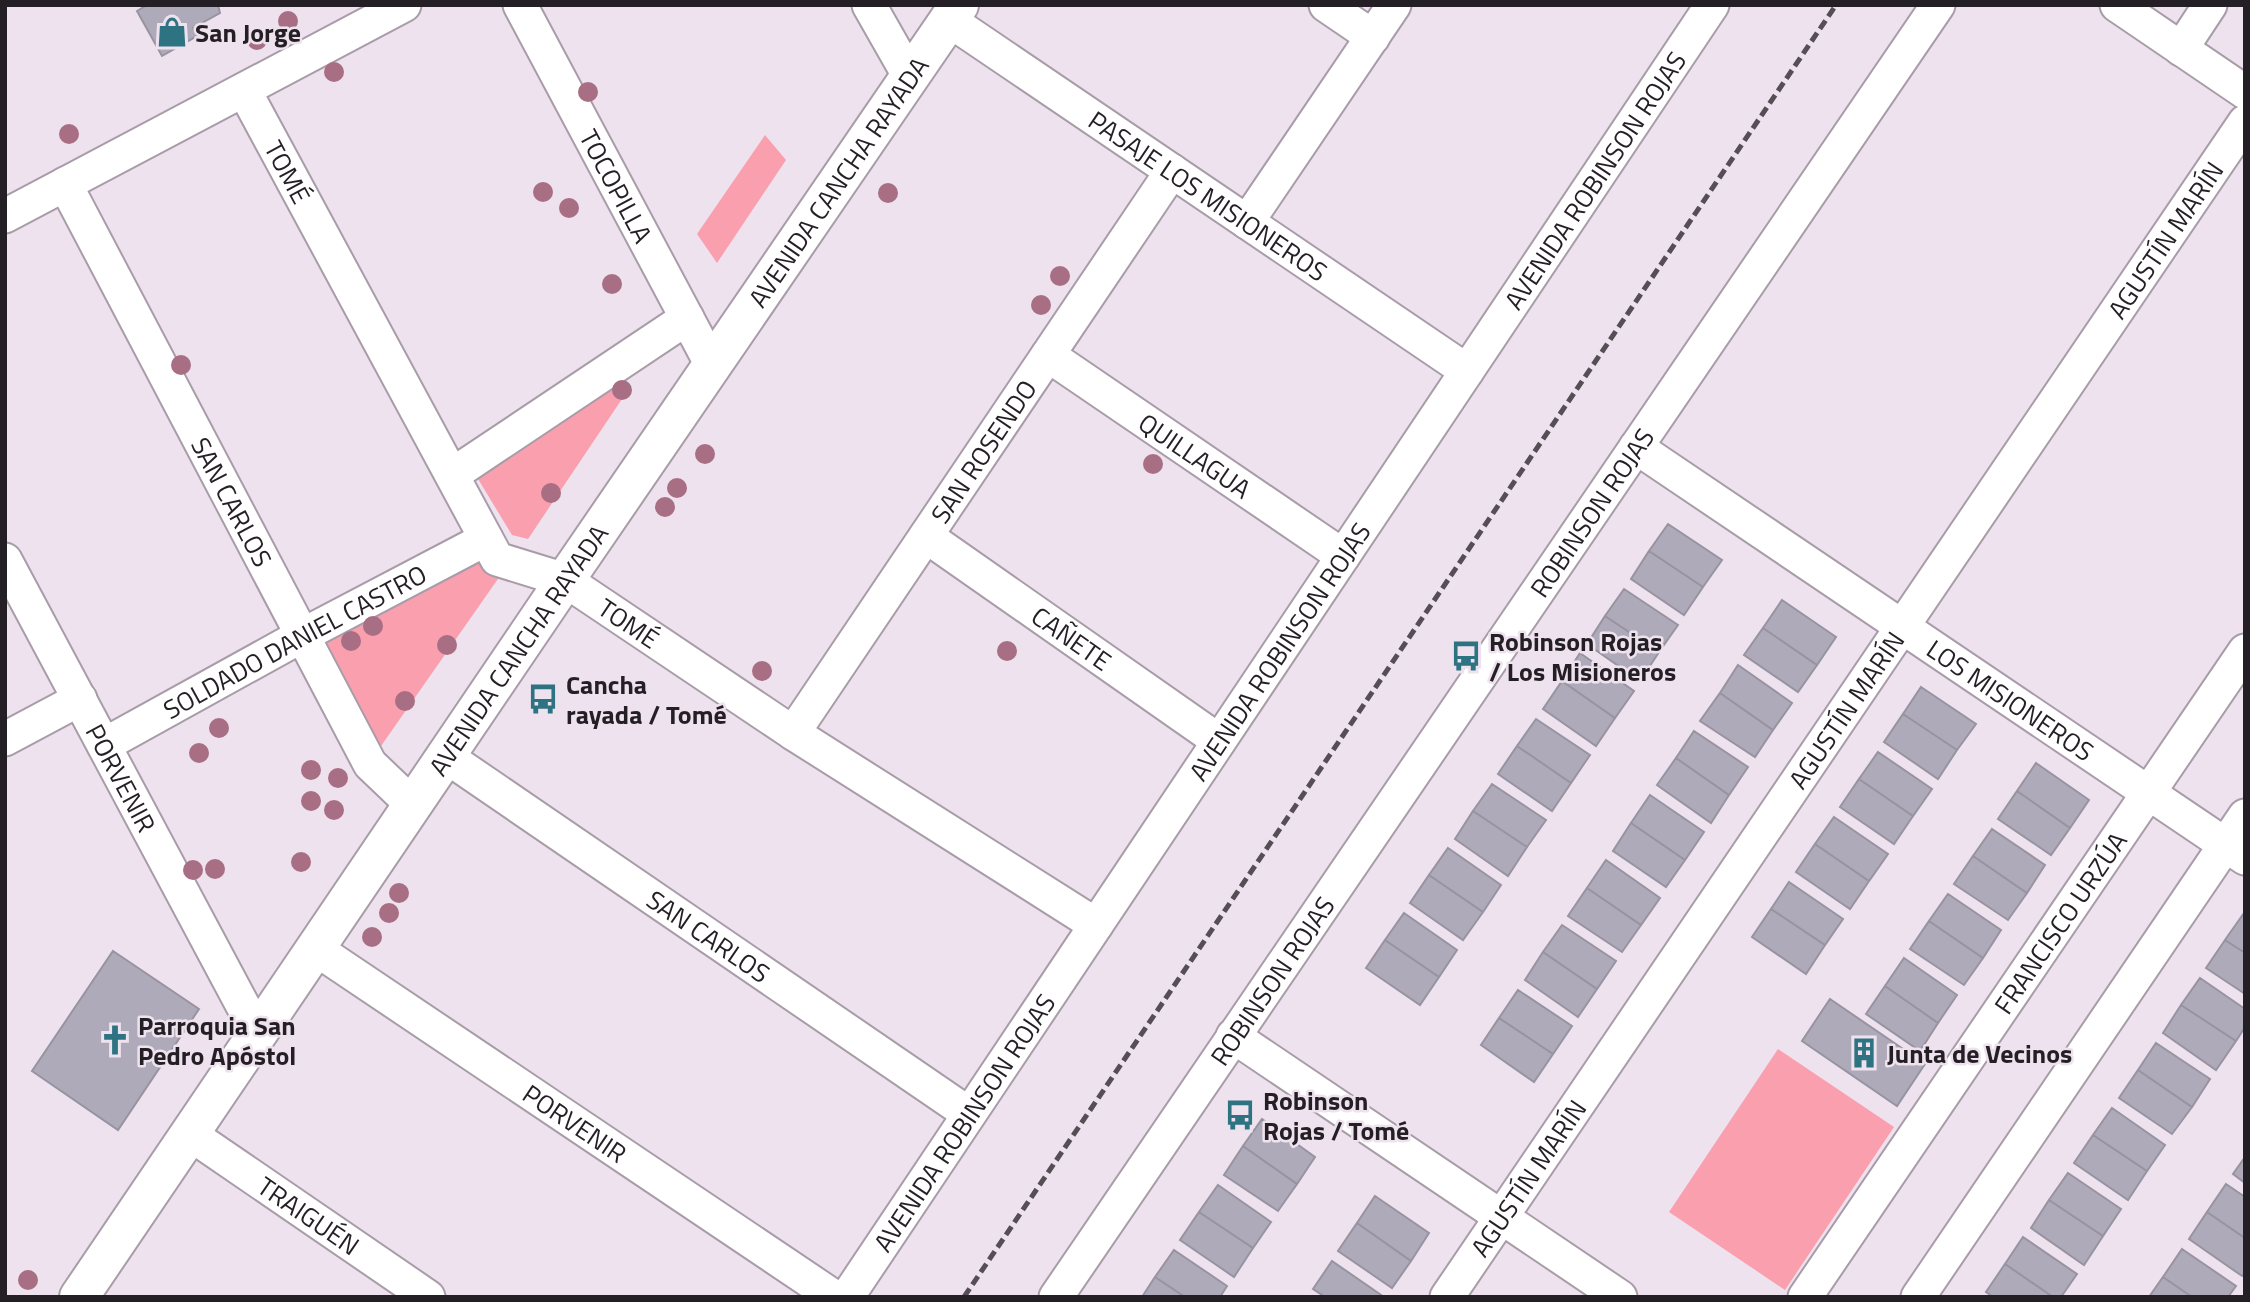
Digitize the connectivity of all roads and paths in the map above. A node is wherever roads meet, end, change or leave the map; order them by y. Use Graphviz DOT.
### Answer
graph roads {
  1 [pos="404,5"];
  2 [pos="520,5"];
  3 [pos="869,5"];
  4 [pos="1326,5"];
  5 [pos="1394,5"];
  6 [pos="1712,5"];
  7 [pos="1938,5"];
  8 [pos="2117,5"];
  9 [pos="2210,5"];
  10 [pos="954,13"];
  11 [pos="1373,37"];
  12 [pos="2180,49"];
  13 [pos="910,77"];
  14 [pos="244,90"];
  15 [pos="2245,92"];
  16 [pos="2245,122"];
  17 [pos="1172,171"];
  18 [pos="65,184"];
  19 [pos="5,216"];
  20 [pos="1247,222"];
  21 [pos="687,318"];
  22 [pos="1048,355"];
  23 [pos="713,366"];
  24 [pos="1467,371"];
  25 [pos="1636,447"];
  26 [pos="452,475"];
  27 [pos="926,536"];
  28 [pos="486,539"];
  29 [pos="1343,556"];
  30 [pos="5,560"];
  31 [pos="565,580"];
  32 [pos="1902,627"];
  33 [pos="303,635"];
  34 [pos="2245,651"];
  35 [pos="80,699"];
  36 [pos="793,733"];
  37 [pos="5,739"];
  38 [pos="1219,741"];
  39 [pos="104,745"];
  40 [pos="447,757"];
  41 [pos="2148,793"];
  42 [pos="414,806"];
  43 [pos="2245,816"];
  44 [pos="2235,851"];
  45 [pos="1096,925"];
  46 [pos="316,949"];
  47 [pos="258,1034"];
  48 [pos="1233,1036"];
  49 [pos="969,1114"];
  50 [pos="190,1134"];
  51 [pos="1502,1217"];
  52 [pos="79,1297"];
  53 [pos="428,1297"];
  54 [pos="834,1297"];
  55 [pos="847,1297"];
  56 [pos="1056,1297"];
  57 [pos="1447,1297"];
  58 [pos="1620,1297"];
  59 [pos="1805,1297"];
  60 [pos="1918,1297"];
  1 -- 14 [label="street"];
  2 -- 21 [label="street, TOCOPILLA"];
  3 -- 13 [label="street"];
  4 -- 11 [label="street"];
  5 -- 11 [label="street"];
  6 -- 24 [label="street, AVENIDA ROBINSON ROJAS"];
  7 -- 25 [label="street, ROBINSON ROJAS"];
  8 -- 12 [label="street"];
  9 -- 12 [label="street"];
  10 -- 13 [label="street, AVENIDA CANCHA RAYADA"];
  10 -- 17 [label="street, PASAJE LOS MISIONEROS"];
  11 -- 20 [label="street"];
  12 -- 15 [label="street"];
  13 -- 23 [label="street, AVENIDA CANCHA RAYADA"];
  14 -- 18 [label="street"];
  14 -- 26 [label="street, TOMÉ"];
  16 -- 32 [label="street, AGUSTÍN MARÍN"];
  17 -- 20 [label="street, PASAJE LOS MISIONEROS"];
  17 -- 22 [label="street, SAN ROSENDO"];
  18 -- 19 [label="street"];
  18 -- 33 [label="street, SAN CARLOS"];
  20 -- 24 [label="street, PASAJE LOS MISIONEROS"];
  21 -- 23 [label="street, TOCOPILLA"];
  21 -- 26 [label="street"];
  22 -- 27 [label="street, SAN ROSENDO"];
  22 -- 29 [label="street, QUILLAGUA"];
  23 -- 31 [label="street, AVENIDA CANCHA RAYADA"];
  24 -- 29 [label="street, AVENIDA ROBINSON ROJAS"];
  25 -- 32 [label="street, LOS MISIONEROS"];
  25 -- 48 [label="street, ROBINSON ROJAS"];
  26 -- 28 [label="street, TOMÉ"];
  27 -- 36 [label="street, SAN ROSENDO"];
  27 -- 38 [label="street, CAÑETE"];
  28 -- 31 [label="street, TOMÉ"];
  28 -- 33 [label="street, SOLDADO DANIEL CASTRO"];
  29 -- 38 [label="street, AVENIDA ROBINSON ROJAS"];
  30 -- 35 [label="street, PORVENIR"];
  31 -- 36 [label="street, TOMÉ"];
  31 -- 40 [label="street, AVENIDA CANCHA RAYADA"];
  32 -- 41 [label="street, LOS MISIONEROS"];
  32 -- 51 [label="street, AGUSTÍN MARÍN"];
  33 -- 39 [label="street, SOLDADO DANIEL CASTRO"];
  33 -- 42 [label="street, SAN CARLOS"];
  34 -- 41 [label="street, FRANCISCO URZÚA"];
  35 -- 37 [label="street"];
  35 -- 39 [label="street, PORVENIR"];
  36 -- 45 [label="street, TOMÉ"];
  38 -- 45 [label="street, AVENIDA ROBINSON ROJAS"];
  39 -- 47 [label="street, PORVENIR"];
  40 -- 42 [label="street, AVENIDA CANCHA RAYADA"];
  40 -- 49 [label="street, SAN CARLOS"];
  41 -- 44 [label="street, LOS MISIONEROS"];
  41 -- 59 [label="street, FRANCISCO URZÚA"];
  42 -- 46 [label="street, AVENIDA CANCHA RAYADA"];
  43 -- 44 [label="street"];
  44 -- 60 [label="street"];
  45 -- 49 [label="street, AVENIDA ROBINSON ROJAS"];
  46 -- 47 [label="street, AVENIDA CANCHA RAYADA"];
  46 -- 54 [label="street, PORVENIR"];
  47 -- 50 [label="street, AVENIDA CANCHA RAYADA"];
  48 -- 51 [label="street"];
  48 -- 56 [label="street, ROBINSON ROJAS"];
  49 -- 55 [label="street, AVENIDA ROBINSON ROJAS"];
  50 -- 52 [label="street, AVENIDA CANCHA RAYADA"];
  50 -- 53 [label="street, TRAIGUÉN"];
  51 -- 57 [label="street, AGUSTÍN MARÍN"];
  51 -- 58 [label="street"];
}
